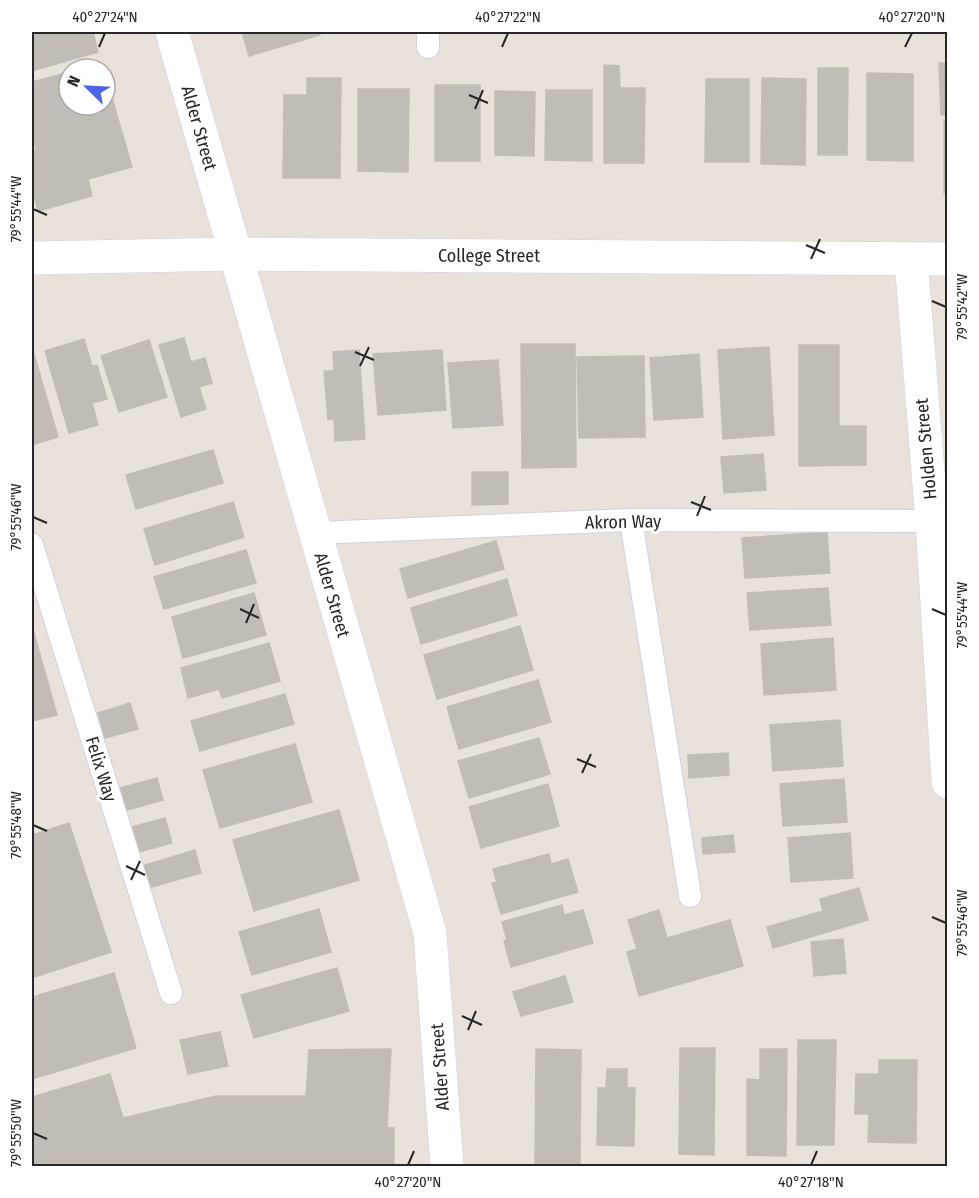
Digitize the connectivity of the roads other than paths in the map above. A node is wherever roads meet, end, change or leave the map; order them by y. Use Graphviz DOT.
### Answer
graph roads {
  1 [pos="172,32"];
  2 [pos="235,254"];
  3 [pos="32,258"];
  4 [pos="911,259"];
  5 [pos="948,259"];
  6 [pos="631,520"];
  7 [pos="940,521"];
  8 [pos="315,533"];
  9 [pos="32,545"];
  10 [pos="948,782"];
  11 [pos="690,896"];
  12 [pos="171,993"];
  13 [pos="447,1167"];
  1 -- 2 [label="street, Alder Street"];
  2 -- 3 [label="street, College Street"];
  2 -- 4 [label="street, College Street"];
  2 -- 8 [label="street, Alder Street"];
  4 -- 5 [label="street, College Street"];
  4 -- 7 [label="street, Holden Street"];
  6 -- 7 [label="lane, Akron Way"];
  6 -- 8 [label="lane, Akron Way"];
  6 -- 11 [label="lane"];
  7 -- 10 [label="street, Holden Street"];
  8 -- 13 [label="street, Alder Street"];
  9 -- 12 [label="lane, Felix Way"];
}
